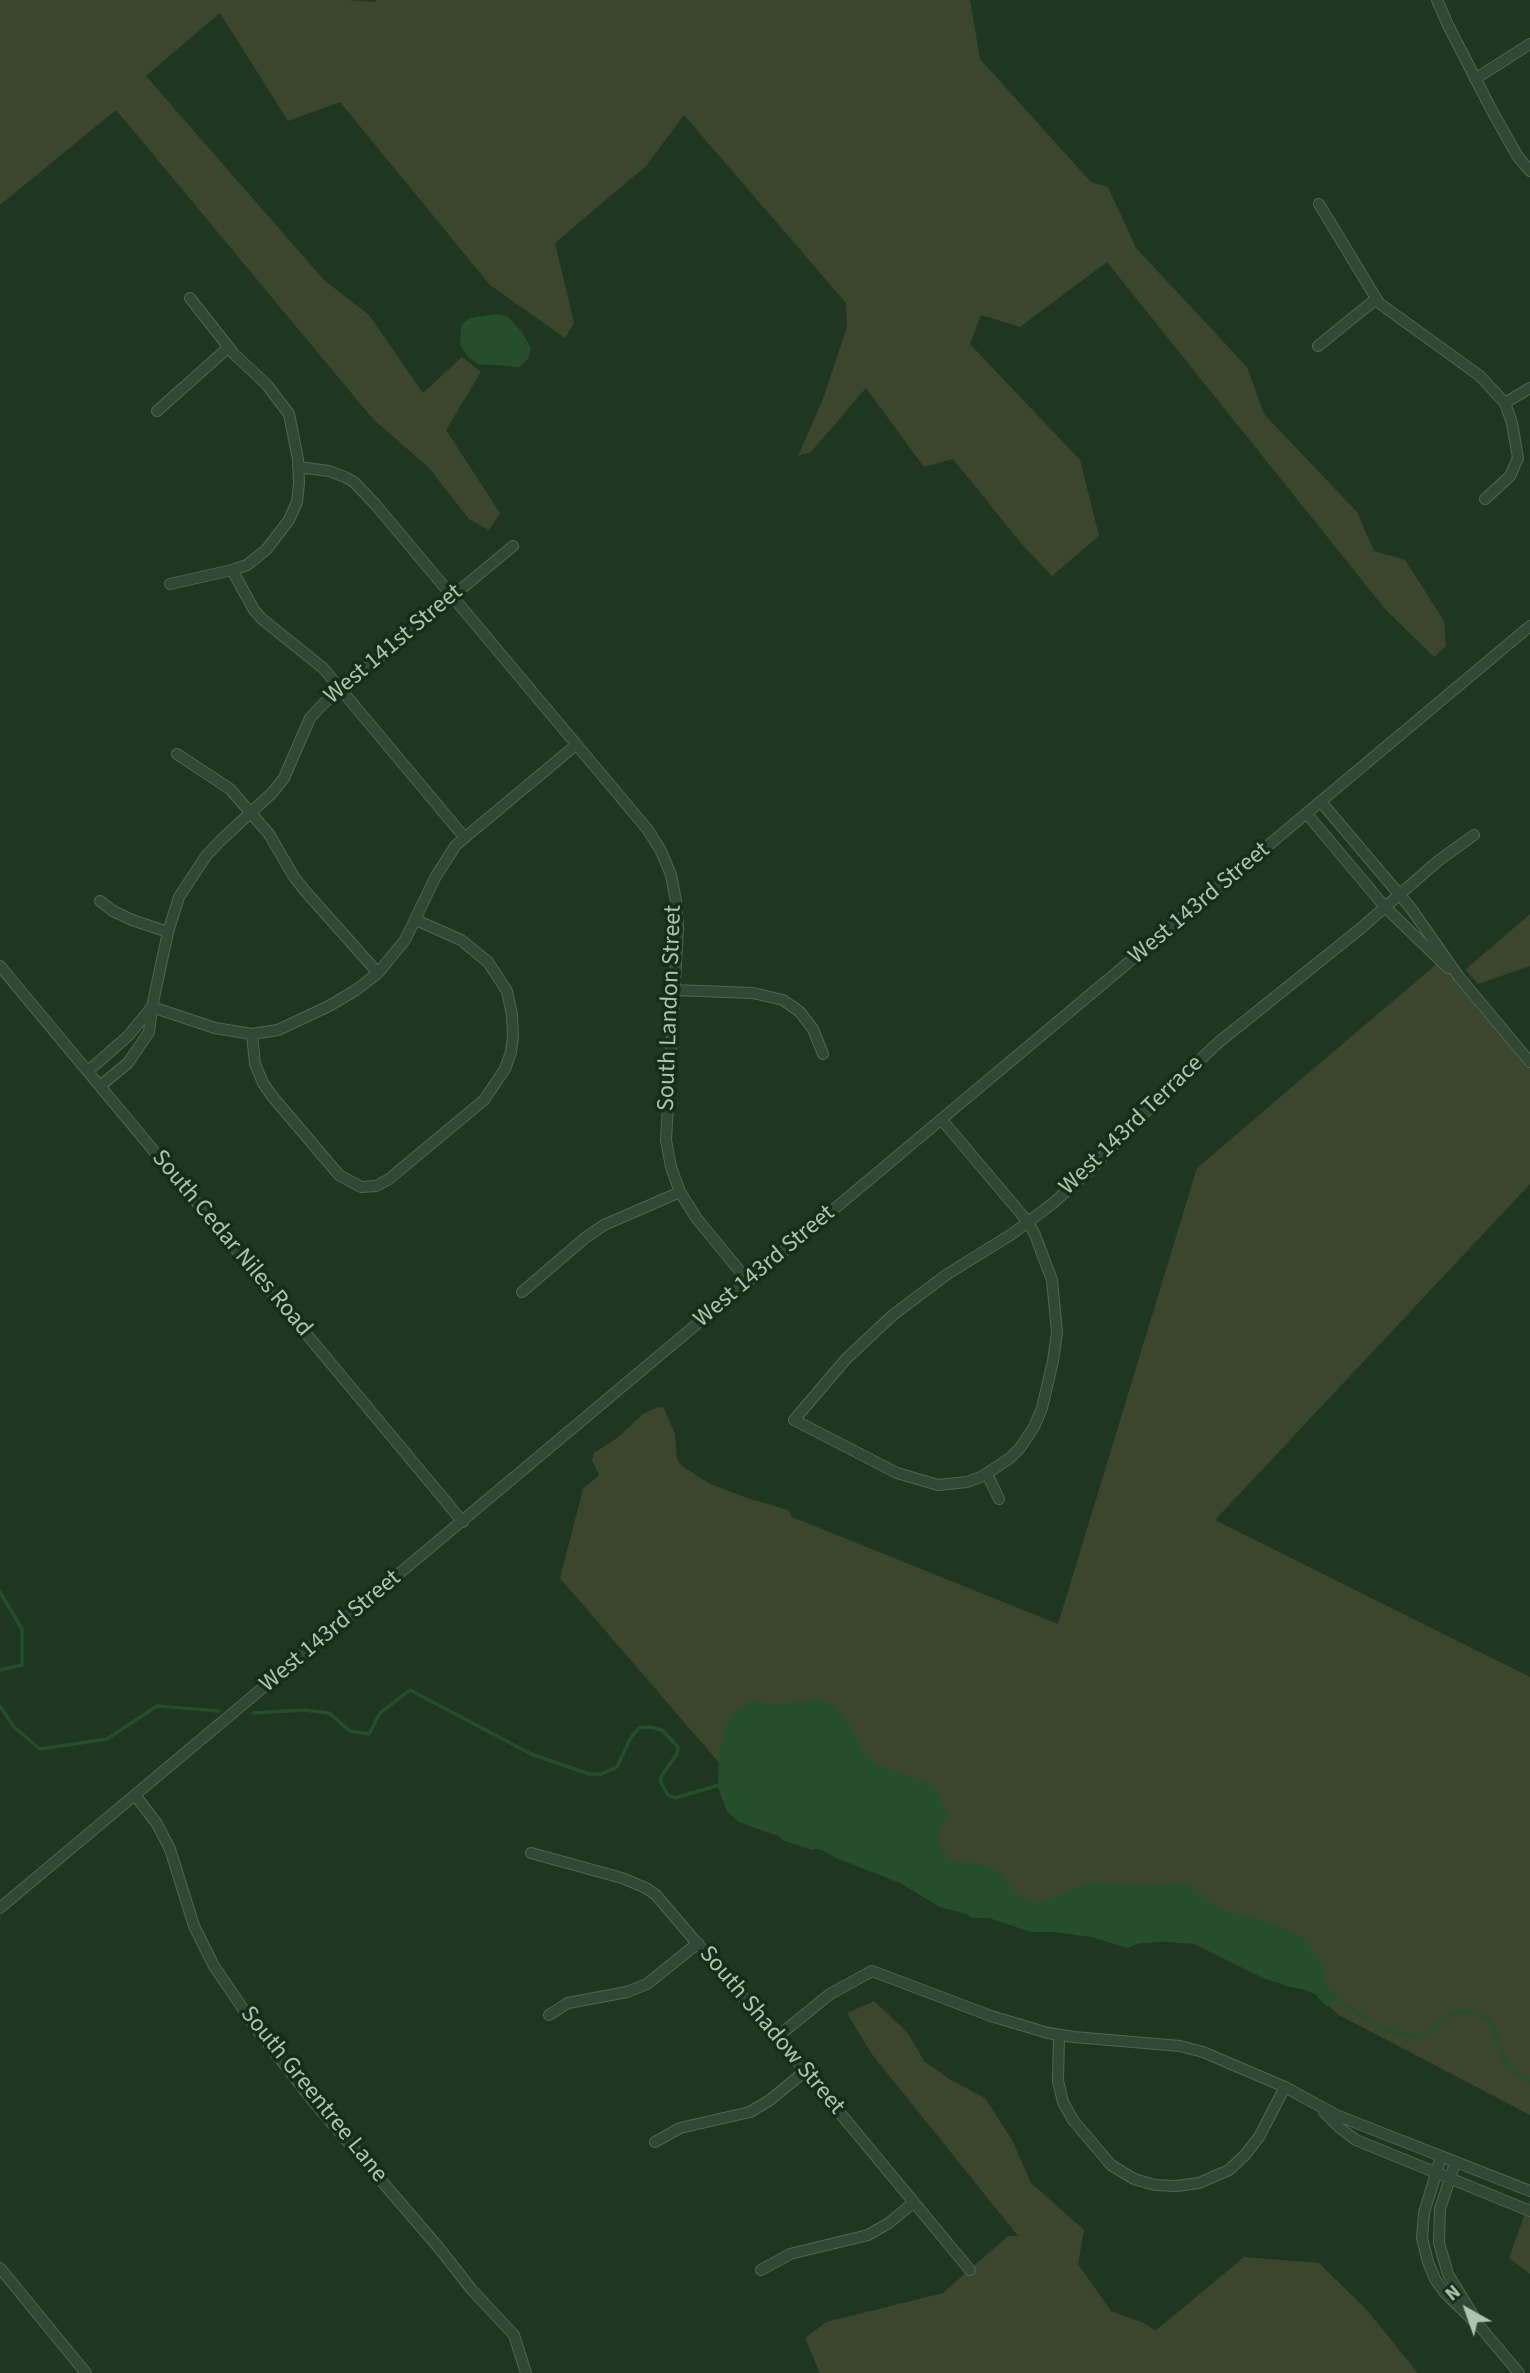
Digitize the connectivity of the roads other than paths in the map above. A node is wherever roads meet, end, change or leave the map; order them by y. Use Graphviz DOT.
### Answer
graph roads {
  1 [pos="1437,0"];
  2 [pos="1530,44"];
  3 [pos="1475,79"];
  4 [pos="1530,171"];
  5 [pos="1319,204"];
  6 [pos="190,298"];
  7 [pos="1376,299"];
  8 [pos="1318,346"];
  9 [pos="229,347"];
  10 [pos="1530,388"];
  11 [pos="1505,403"];
  12 [pos="157,411"];
  13 [pos="298,467"];
  14 [pos="1485,499"];
  15 [pos="513,546"];
  16 [pos="232,570"];
  17 [pos="170,584"];
  18 [pos="453,596"];
  19 [pos="1530,626"];
  20 [pos="341,689"];
  21 [pos="576,745"];
  22 [pos="177,754"];
  23 [pos="1321,802"];
  24 [pos="252,813"];
  25 [pos="1307,814"];
  26 [pos="1474,835"];
  27 [pos="465,838"];
  28 [pos="1399,894"];
  29 [pos="100,901"];
  30 [pos="1385,907"];
  31 [pos="416,920"];
  32 [pos="168,932"];
  33 [pos="0,965"];
  34 [pos="378,973"];
  35 [pos="1459,976"];
  36 [pos="674,990"];
  37 [pos="152,1007"];
  38 [pos="252,1034"];
  39 [pos="823,1054"];
  40 [pos="1530,1062"];
  41 [pos="88,1071"];
  42 [pos="100,1086"];
  43 [pos="942,1121"];
  44 [pos="680,1192"];
  45 [pos="1028,1222"];
  46 [pos="748,1281"];
  47 [pos="522,1292"];
  48 [pos="987,1474"];
  49 [pos="999,1499"];
  50 [pos="463,1522"];
  51 [pos="135,1795"];
  52 [pos="531,1853"];
  53 [pos="0,1908"];
  54 [pos="698,1943"];
  55 [pos="549,2015"];
  56 [pos="1059,2035"];
  57 [pos="777,2037"];
  58 [pos="804,2072"];
  59 [pos="1284,2087"];
  60 [pos="1320,2108"];
  61 [pos="655,2142"];
  62 [pos="1441,2157"];
  63 [pos="1455,2163"];
  64 [pos="1435,2173"];
  65 [pos="1449,2179"];
  66 [pos="1530,2192"];
  67 [pos="913,2203"];
  68 [pos="1530,2211"];
  69 [pos="0,2268"];
  70 [pos="761,2270"];
  71 [pos="970,2270"];
  72 [pos="1482,2329"];
  73 [pos="86,2373"];
  74 [pos="526,2373"];
  75 [pos="1519,2373"];
  1 -- 3 [label="street"];
  2 -- 3 [label="street"];
  3 -- 4 [label="street"];
  5 -- 7 [label="street"];
  6 -- 9 [label="street"];
  7 -- 8 [label="street"];
  7 -- 11 [label="street"];
  9 -- 12 [label="street"];
  9 -- 13 [label="street"];
  10 -- 11 [label="street"];
  11 -- 14 [label="street"];
  13 -- 16 [label="street"];
  13 -- 18 [label="street, South Landon Street"];
  15 -- 18 [label="street, West 141st Street"];
  16 -- 17 [label="street"];
  16 -- 20 [label="street"];
  18 -- 20 [label="street, West 141st Street"];
  18 -- 21 [label="street, South Landon Street"];
  19 -- 23 [label="street, West 143rd Street"];
  20 -- 24 [label="street, West 141st Street"];
  20 -- 27 [label="street"];
  21 -- 27 [label="street"];
  21 -- 36 [label="street, South Landon Street"];
  22 -- 24 [label="street"];
  23 -- 25 [label="street, West 143rd Street"];
  23 -- 28 [label="street"];
  24 -- 32 [label="street, West 141st Street"];
  24 -- 34 [label="street"];
  25 -- 30 [label="street"];
  25 -- 43 [label="street, West 143rd Street"];
  26 -- 28 [label="street, West 143rd Terrace"];
  27 -- 31 [label="street"];
  28 -- 30 [label="street, West 143rd Terrace"];
  28 -- 35 [label="street"];
  29 -- 32 [label="street"];
  30 -- 35 [label="street"];
  30 -- 45 [label="street, West 143rd Terrace"];
  31 -- 34 [label="street"];
  31 -- 38 [label="street"];
  32 -- 37 [label="street, West 141st Street"];
  33 -- 41 [label="street, South Cedar Niles Road"];
  34 -- 38 [label="street"];
  35 -- 40 [label="street"];
  36 -- 39 [label="street"];
  36 -- 44 [label="street, South Landon Street"];
  37 -- 38 [label="street"];
  37 -- 41 [label="street, West 141st Street"];
  37 -- 42 [label="street, West 141st Street"];
  41 -- 42 [label="street, South Cedar Niles Road"];
  42 -- 50 [label="street, South Cedar Niles Road"];
  43 -- 45 [label="street"];
  43 -- 46 [label="street, West 143rd Street"];
  44 -- 46 [label="street, South Landon Street"];
  44 -- 47 [label="street"];
  45 -- 48 [label="street"];
  45 -- 48 [label="street, West 143rd Terrace"];
  46 -- 50 [label="street, West 143rd Street"];
  48 -- 49 [label="street"];
  50 -- 51 [label="street, West 143rd Street"];
  51 -- 53 [label="street, West 143rd Street"];
  51 -- 74 [label="street, South Greentree Lane"];
  52 -- 54 [label="street, South Shadow Street"];
  54 -- 55 [label="street"];
  54 -- 57 [label="street, South Shadow Street"];
  56 -- 57 [label="street"];
  56 -- 59 [label="street"];
  56 -- 59 [label="street"];
  57 -- 58 [label="street, South Shadow Street"];
  58 -- 61 [label="street"];
  58 -- 67 [label="street, South Shadow Street"];
  59 -- 60 [label="street"];
  60 -- 62 [label="street"];
  60 -- 64 [label="street"];
  62 -- 63 [label="street"];
  62 -- 64 [label="street"];
  63 -- 65 [label="street"];
  63 -- 66 [label="street"];
  64 -- 65 [label="street"];
  64 -- 72 [label="street"];
  65 -- 68 [label="street"];
  65 -- 72 [label="street"];
  67 -- 70 [label="street"];
  67 -- 71 [label="street, South Shadow Street"];
  69 -- 73 [label="street"];
  72 -- 75 [label="street"];
}
